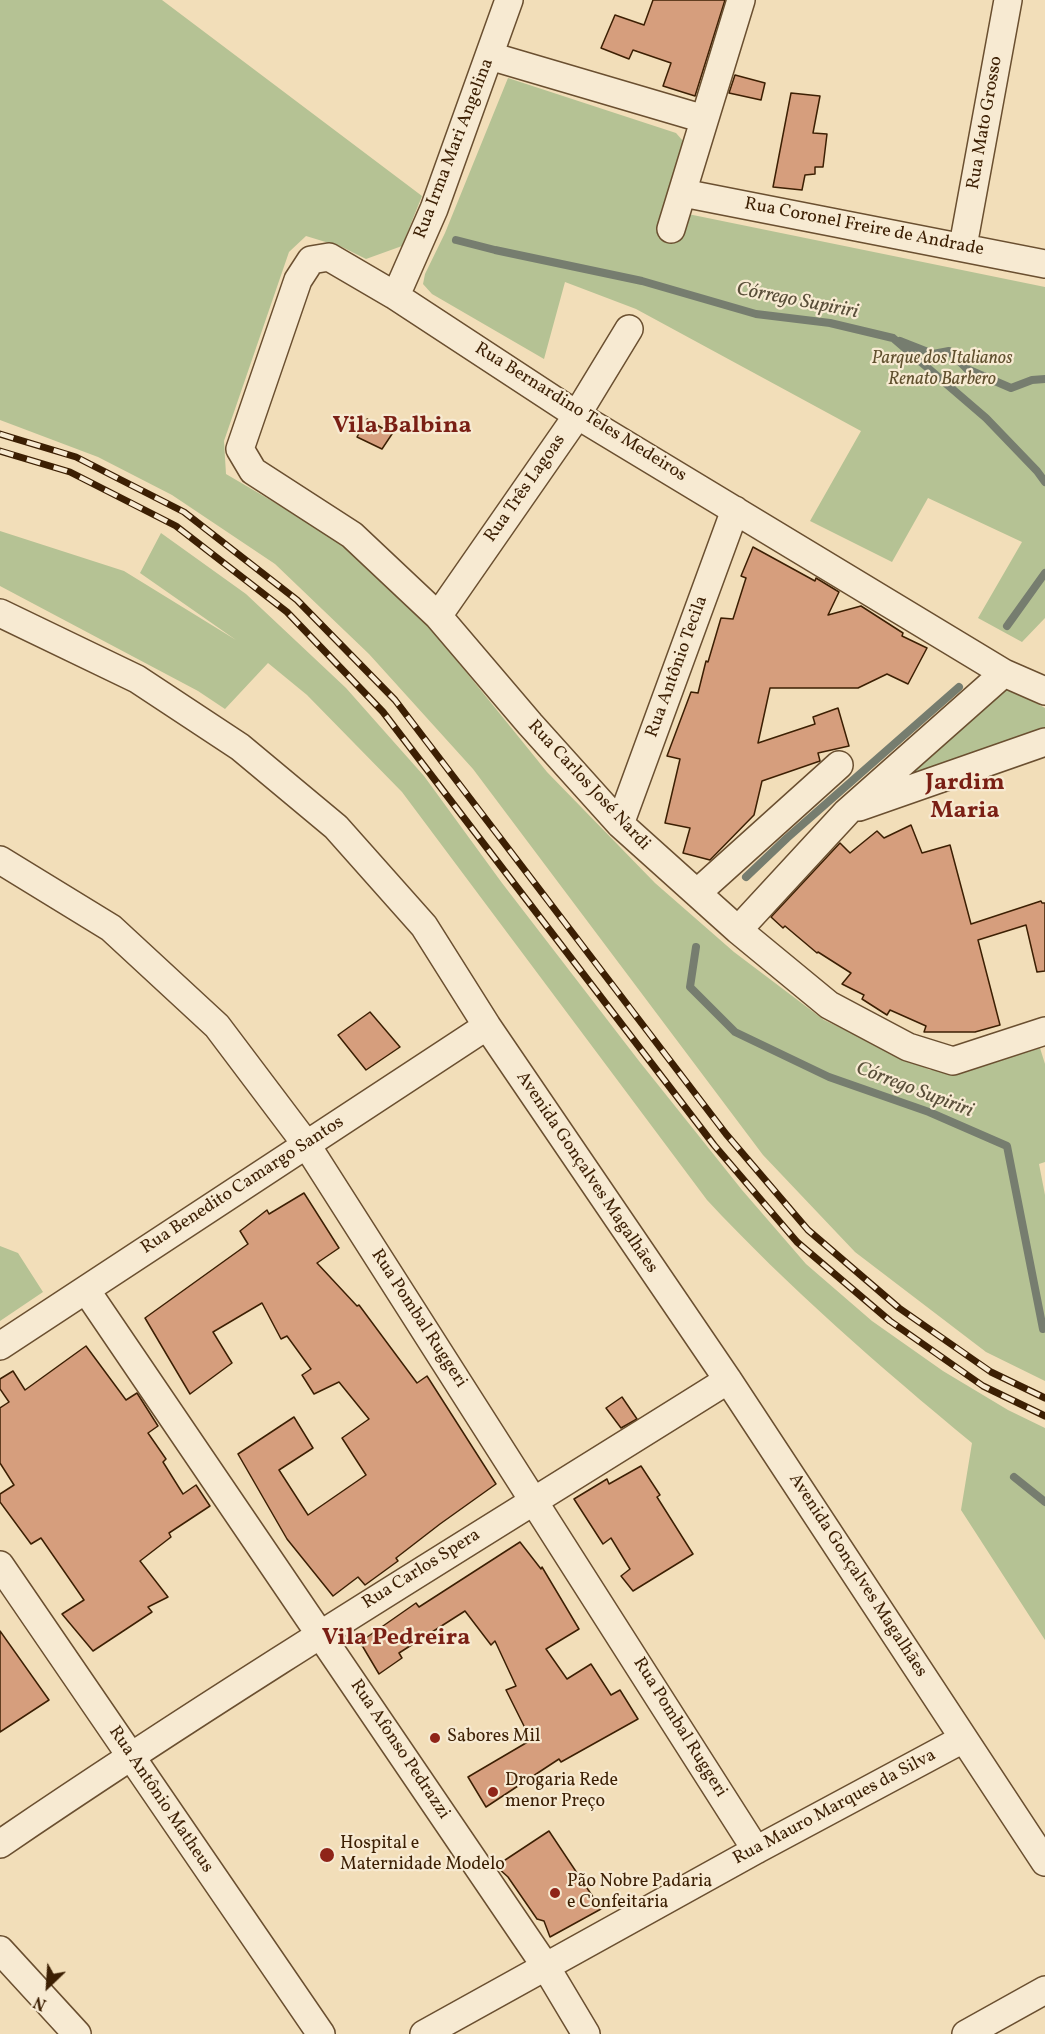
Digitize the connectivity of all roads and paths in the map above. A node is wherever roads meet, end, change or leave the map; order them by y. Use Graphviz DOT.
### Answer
graph roads {
  1 [pos="509,0"];
  2 [pos="741,0"];
  3 [pos="1008,0"];
  4 [pos="490,56"];
  5 [pos="704,119"];
  6 [pos="683,193"];
  7 [pos="671,230"];
  8 [pos="963,246"];
  9 [pos="1045,264"];
  10 [pos="394,295"];
  11 [pos="629,329"];
  12 [pos="577,415"];
  13 [pos="253,471"];
  14 [pos="735,510"];
  15 [pos="0,613"];
  16 [pos="438,616"];
  17 [pos="1004,673"];
  18 [pos="1045,691"];
  19 [pos="1045,742"];
  20 [pos="840,765"];
  21 [pos="847,812"];
  22 [pos="620,824"];
  23 [pos="0,860"];
  24 [pos="698,892"];
  25 [pos="738,930"];
  26 [pos="487,1026"];
  27 [pos="1045,1031"];
  28 [pos="306,1144"];
  29 [pos="86,1290"];
  30 [pos="0,1346"];
  31 [pos="728,1380"];
  32 [pos="534,1500"];
  33 [pos="0,1565"];
  34 [pos="319,1634"];
  35 [pos="963,1739"];
  36 [pos="130,1755"];
  37 [pos="0,1844"];
  38 [pos="756,1850"];
  39 [pos="1045,1862"];
  40 [pos="0,1950"];
  41 [pos="546,1967"];
  42 [pos="1045,1990"];
  43 [pos="77,2034"];
  44 [pos="321,2034"];
  45 [pos="424,2034"];
  46 [pos="586,2034"];
  47 [pos="966,2034"];
  1 -- 4 [label="street, Rua Irma Mari Angelina"];
  2 -- 5 [label="street"];
  3 -- 8 [label="street, Rua Mato Grosso"];
  4 -- 5 [label="street"];
  4 -- 10 [label="street, Rua Irma Mari Angelina"];
  5 -- 6 [label="street"];
  6 -- 7 [label="street"];
  6 -- 8 [label="street, Rua Coronel Freire de Andrade"];
  8 -- 9 [label="street, Rua Coronel Freire de Andrade"];
  10 -- 12 [label="street, Rua Bernardino Teles Medeiros"];
  10 -- 13 [label="street, Rua Bernardino Teles Medeiros"];
  11 -- 12 [label="street, Rua Três Lagoas"];
  12 -- 14 [label="street, Rua Bernardino Teles Medeiros"];
  12 -- 16 [label="street, Rua Três Lagoas"];
  13 -- 16 [label="street, Rua Carlos José Nardi"];
  14 -- 17 [label="street, Rua Bernardino Teles Medeiros"];
  14 -- 22 [label="street, Rua Antônio Tecila"];
  15 -- 26 [label="street, Avenida Gonçalves Magalhães"];
  16 -- 22 [label="street, Rua Carlos José Nardi"];
  17 -- 18 [label="street, Rua Bernardino Teles Medeiros"];
  17 -- 21 [label="street"];
  19 -- 21 [label="street"];
  20 -- 24 [label="street"];
  21 -- 25 [label="street"];
  22 -- 24 [label="street, Rua Carlos José Nardi"];
  23 -- 28 [label="street, Rua Pombal Ruggeri"];
  24 -- 25 [label="street, Rua Carlos José Nardi"];
  25 -- 27 [label="street, Rua Carlos José Nardi"];
  26 -- 28 [label="street, Rua Benedito Camargo Santos"];
  26 -- 31 [label="street, Avenida Gonçalves Magalhães"];
  28 -- 29 [label="street, Rua Benedito Camargo Santos"];
  28 -- 32 [label="street, Rua Pombal Ruggeri"];
  29 -- 30 [label="street, Rua Benedito Camargo Santos"];
  29 -- 34 [label="street, Rua Afonso Pedrazzi"];
  31 -- 32 [label="street, Rua Carlos Spera"];
  31 -- 35 [label="street, Avenida Gonçalves Magalhães"];
  32 -- 34 [label="street, Rua Carlos Spera"];
  32 -- 38 [label="street, Rua Pombal Ruggeri"];
  33 -- 36 [label="street, Rua Antônio Matheus"];
  34 -- 36 [label="street, Rua Carlos Spera"];
  34 -- 41 [label="street, Rua Afonso Pedrazzi"];
  35 -- 38 [label="street, Rua Mauro Marques da Silva"];
  35 -- 39 [label="street, Avenida Gonçalves Magalhães"];
  36 -- 37 [label="street, Rua Carlos Spera"];
  36 -- 44 [label="street, Rua Antônio Matheus"];
  38 -- 41 [label="street, Rua Mauro Marques da Silva"];
  40 -- 43 [label="street"];
  41 -- 45 [label="street, Rua Mauro Marques da Silva"];
  41 -- 46 [label="street, Rua Afonso Pedrazzi"];
  42 -- 47 [label="street"];
}
